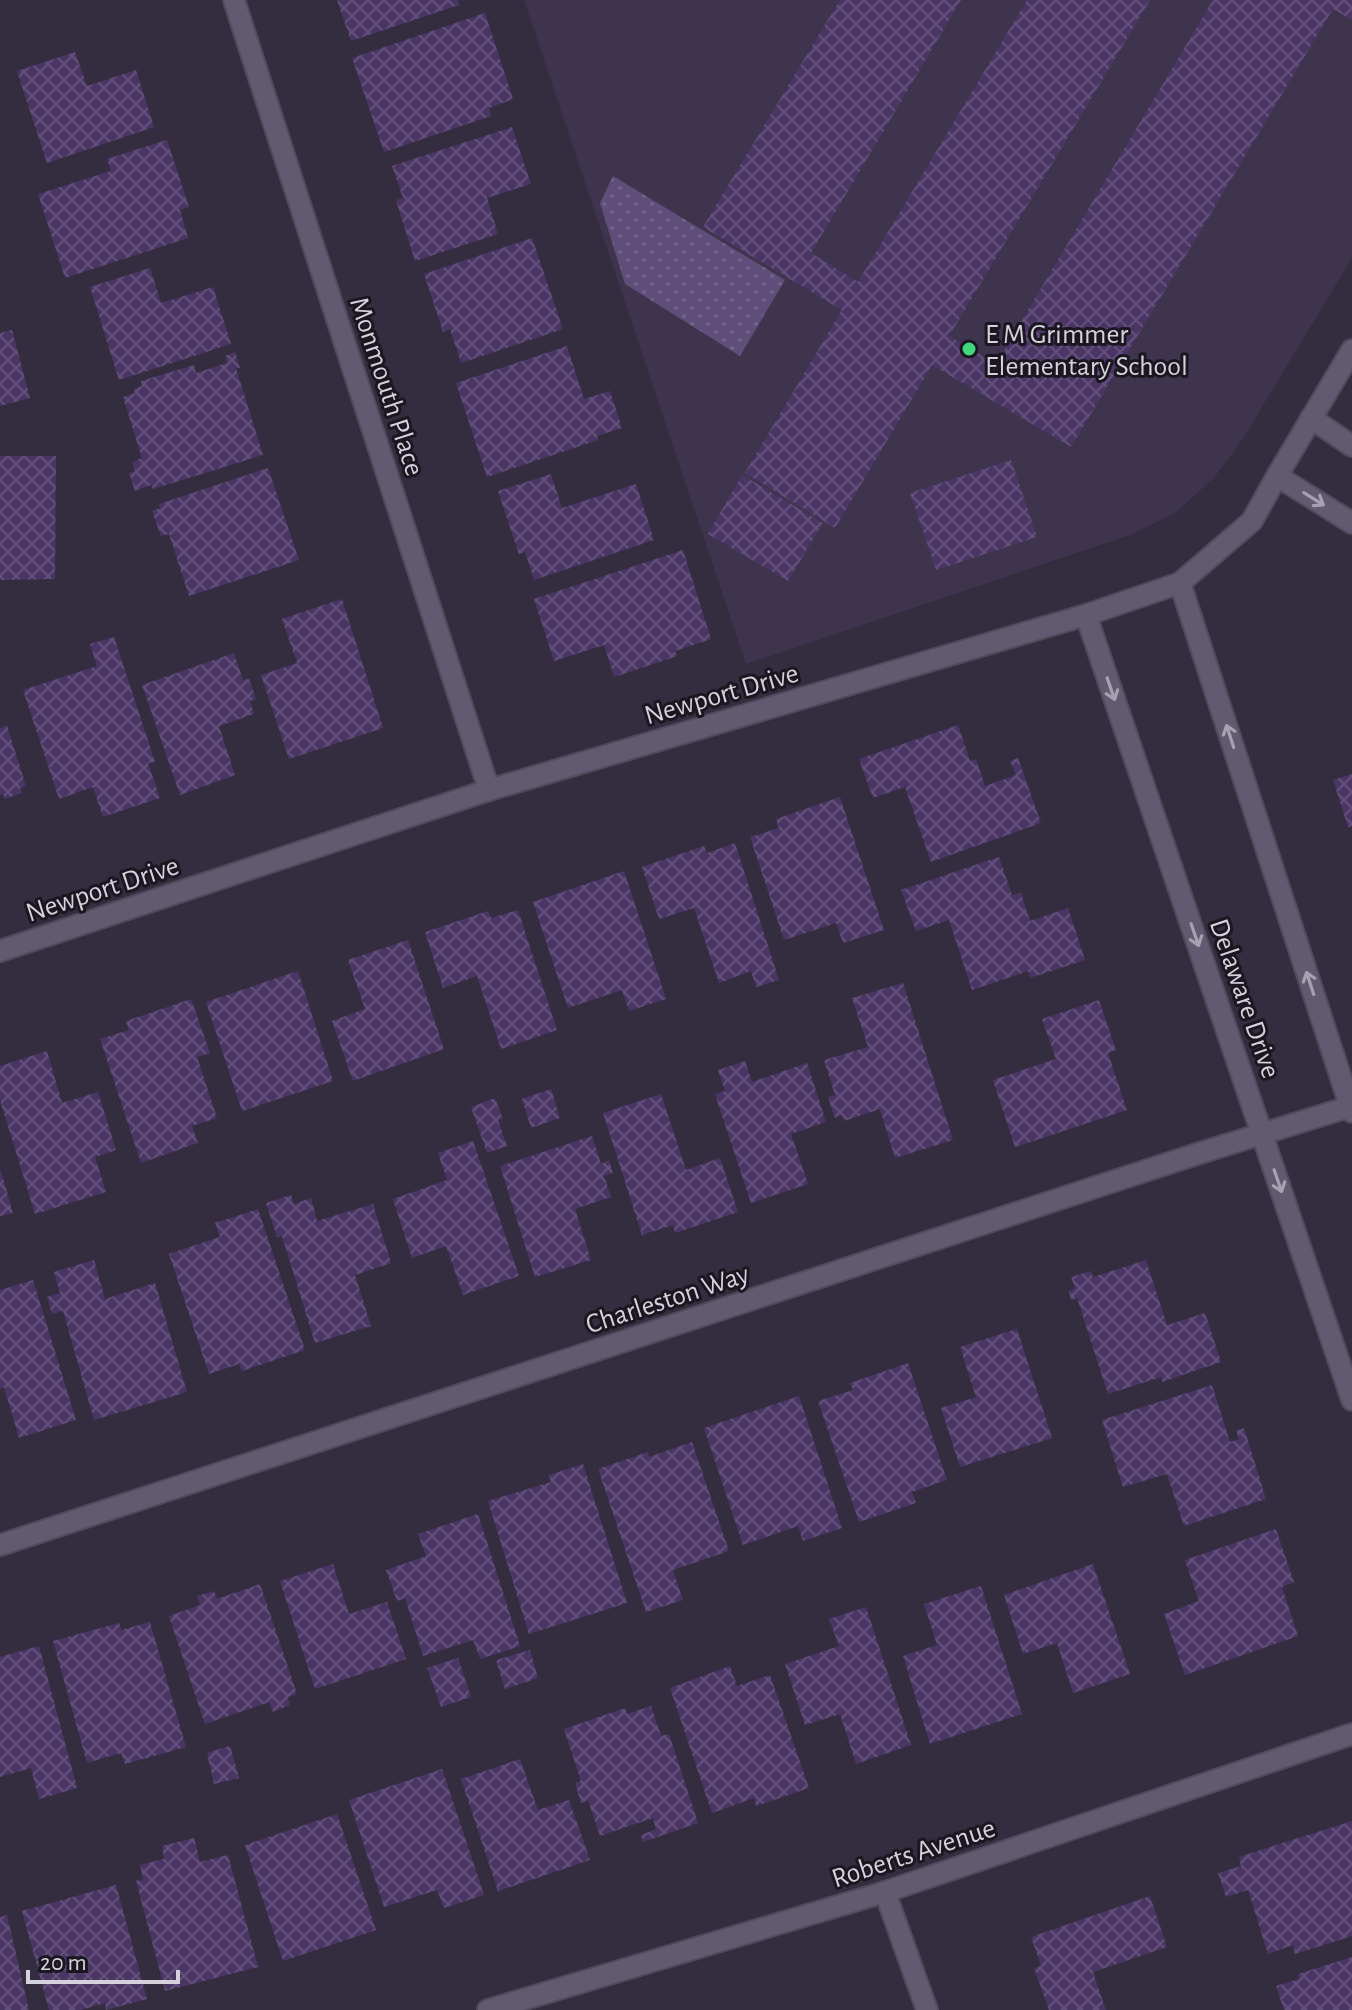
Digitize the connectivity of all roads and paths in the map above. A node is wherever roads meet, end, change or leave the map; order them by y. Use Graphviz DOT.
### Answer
graph roads {
  1 [pos="234,0"];
  2 [pos="1352,350"];
  3 [pos="1311,418"];
  4 [pos="1352,446"];
  5 [pos="1277,476"];
  6 [pos="1352,523"];
  7 [pos="1180,583"];
  8 [pos="1086,615"];
  9 [pos="489,790"];
  10 [pos="0,951"];
  11 [pos="1351,1108"];
  12 [pos="1262,1133"];
  13 [pos="1352,1400"];
  14 [pos="0,1545"];
  15 [pos="1352,1734"];
  16 [pos="885,1892"];
  17 [pos="488,2010"];
  18 [pos="927,2010"];
  1 -- 9 [label="street, Monmouth Place"];
  2 -- 3 [label="street, Newport Drive"];
  3 -- 4 [label="street"];
  3 -- 5 [label="street, Newport Drive"];
  5 -- 6 [label="street, one-way"];
  5 -- 7 [label="street, Newport Drive"];
  7 -- 8 [label="street, Newport Drive"];
  11 -- 7 [label="street, one-way"];
  8 -- 9 [label="street, Newport Drive"];
  8 -- 12 [label="street, Delaware Drive, one-way"];
  9 -- 10 [label="street, Newport Drive"];
  11 -- 12 [label="street, Charleston Way"];
  12 -- 13 [label="street, Delaware Drive, one-way"];
  12 -- 14 [label="street, Charleston Way"];
  15 -- 16 [label="street, Roberts Avenue"];
  16 -- 17 [label="street, Roberts Avenue"];
  16 -- 18 [label="street"];
}
